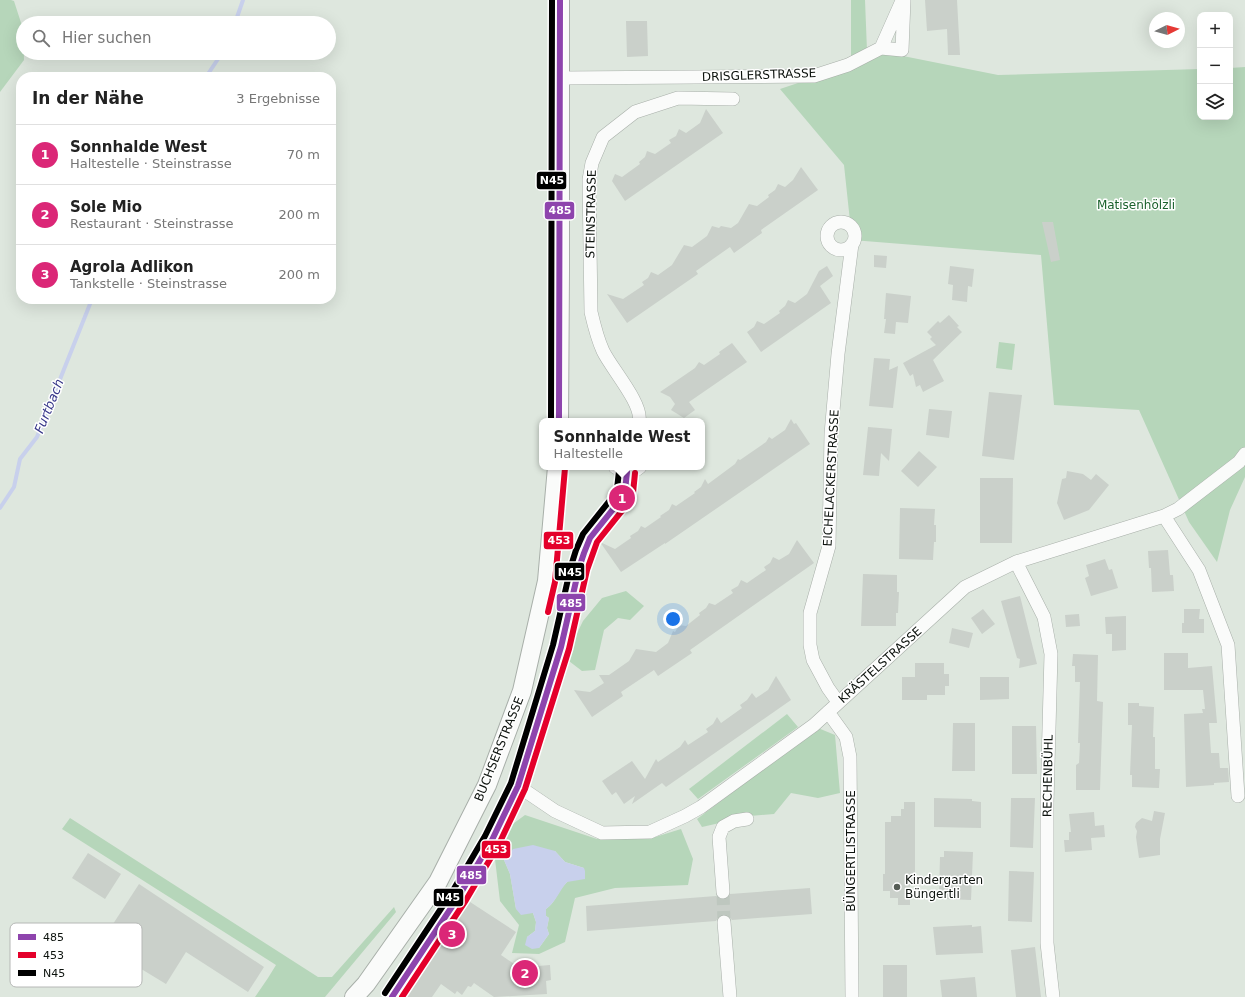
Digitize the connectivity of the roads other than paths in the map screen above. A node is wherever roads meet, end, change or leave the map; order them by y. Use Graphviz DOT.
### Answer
graph roads {
  1 [pos="560,0"];
  2 [pos="903,0"];
  3 [pos="881,48"];
  4 [pos="561,78"];
  5 [pos="733,99"];
  6 [pos="852,244"];
  7 [pos="559,418"];
  8 [pos="640,418"];
  9 [pos="1245,454"];
  10 [pos="557,470"];
  11 [pos="621,470"];
  12 [pos="635,470"];
  13 [pos="1164,516"];
  14 [pos="1016,562"];
  15 [pos="838,702"];
  16 [pos="828,712"];
  17 [pos="518,786"];
  18 [pos="1238,796"];
  19 [pos="747,820"];
  20 [pos="723,892"];
  21 [pos="724,922"];
  22 [pos="354,997"];
  23 [pos="392,997"];
  24 [pos="730,997"];
  25 [pos="852,997"];
  26 [pos="1053,997"];
  1 -- 4 [label="main road"];
  2 -- 3 [label="street"];
  2 -- 3 [label="street"];
  3 -- 4 [label="street, DRISGLERSTRASSE"];
  4 -- 7 [label="main road"];
  5 -- 8 [label="street, STEINSTRASSE"];
  6 -- 15 [label="street, EICHELACKERSTRASSE"];
  9 -- 13 [label="street, KRÄSTELSTRASSE"];
  10 -- 22 [label="main road, BUCHSERSTRASSE"];
  11 -- 12 [label="street"];
  11 -- 17 [label="street"];
  13 -- 14 [label="street, KRÄSTELSTRASSE"];
  13 -- 18 [label="street"];
  14 -- 15 [label="street, KRÄSTELSTRASSE"];
  14 -- 26 [label="street, RECHENBÜHL"];
  15 -- 16 [label="street, KRÄSTELSTRASSE"];
  16 -- 17 [label="street, KRÄSTELSTRASSE"];
  16 -- 25 [label="street, BÜNGERTLISTRASSE"];
  17 -- 23 [label="street"];
  19 -- 20 [label="street"];
  21 -- 24 [label="street"];
}
